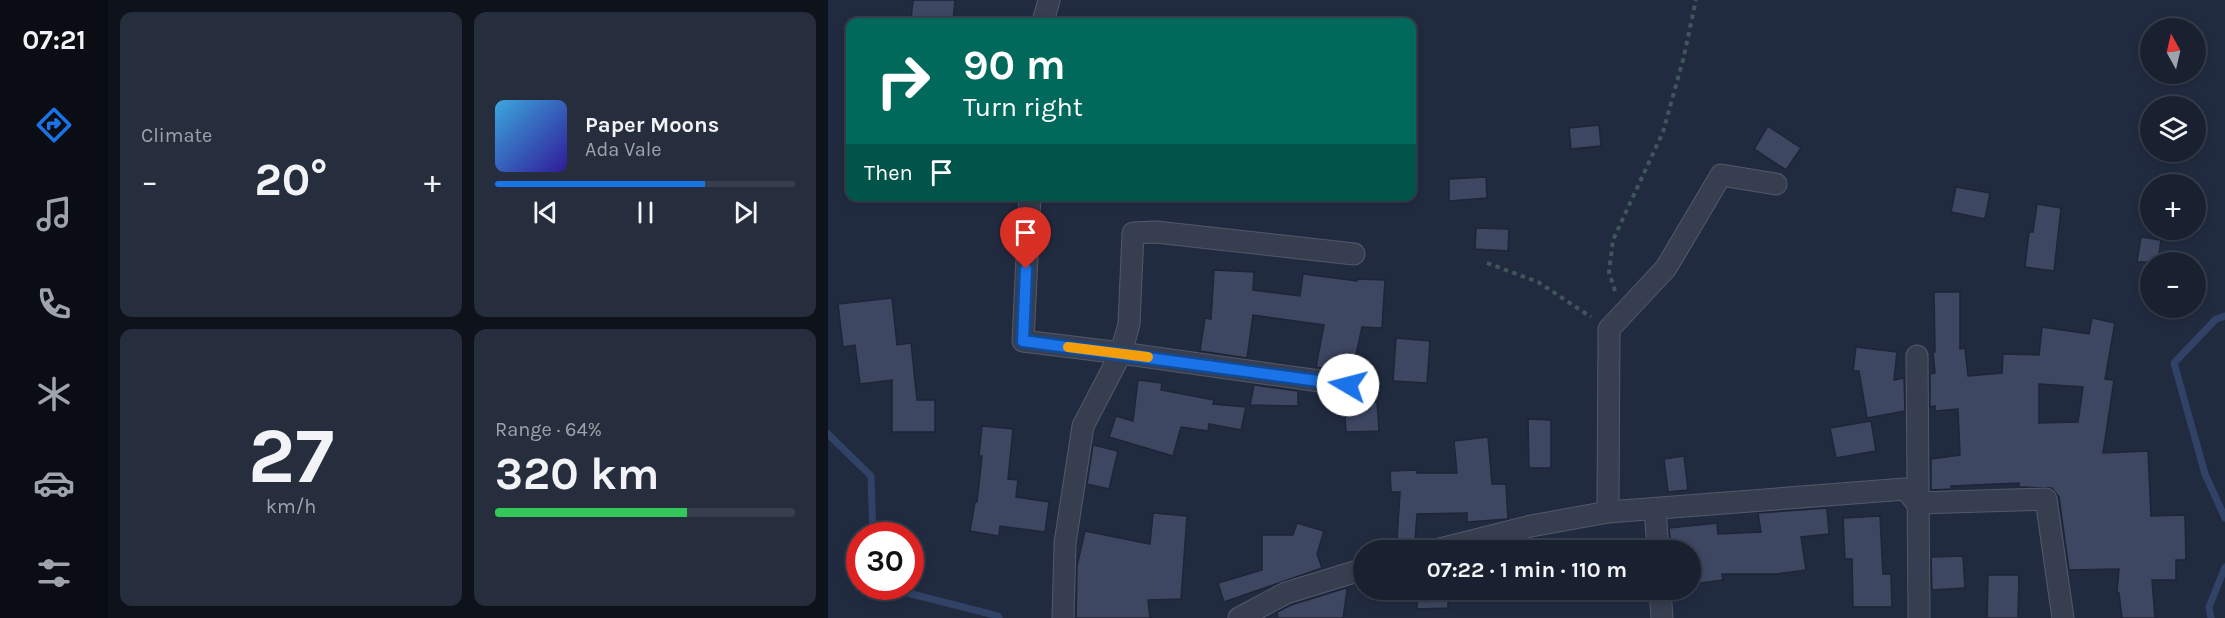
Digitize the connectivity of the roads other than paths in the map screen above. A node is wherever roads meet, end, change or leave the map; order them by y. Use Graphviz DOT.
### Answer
graph roads {
  1 [pos="1049,0"];
  2 [pos="1043,18"];
  3 [pos="1776,184"];
  4 [pos="1029,201"];
  5 [pos="1354,254"];
  6 [pos="1121,353"];
  7 [pos="1917,356"];
  8 [pos="1348,385"];
  9 [pos="1917,503"];
  10 [pos="1655,509"];
  11 [pos="1608,512"];
  12 [pos="1476,540"];
  13 [pos="1657,540"];
  14 [pos="1353,572"];
  15 [pos="1661,600"];
  16 [pos="1063,618"];
  17 [pos="1239,618"];
  18 [pos="1662,618"];
  19 [pos="1919,618"];
  20 [pos="2062,618"];
  1 -- 2 [label="street"];
  3 -- 11 [label="street"];
  4 -- 6 [label="street"];
  5 -- 6 [label="street"];
  6 -- 8 [label="street"];
  6 -- 16 [label="street"];
  7 -- 9 [label="street"];
  9 -- 10 [label="street"];
  9 -- 19 [label="street"];
  9 -- 20 [label="street"];
  10 -- 11 [label="street"];
  10 -- 13 [label="street"];
  11 -- 12 [label="street"];
  14 -- 17 [label="street"];
  15 -- 18 [label="street"];
}
